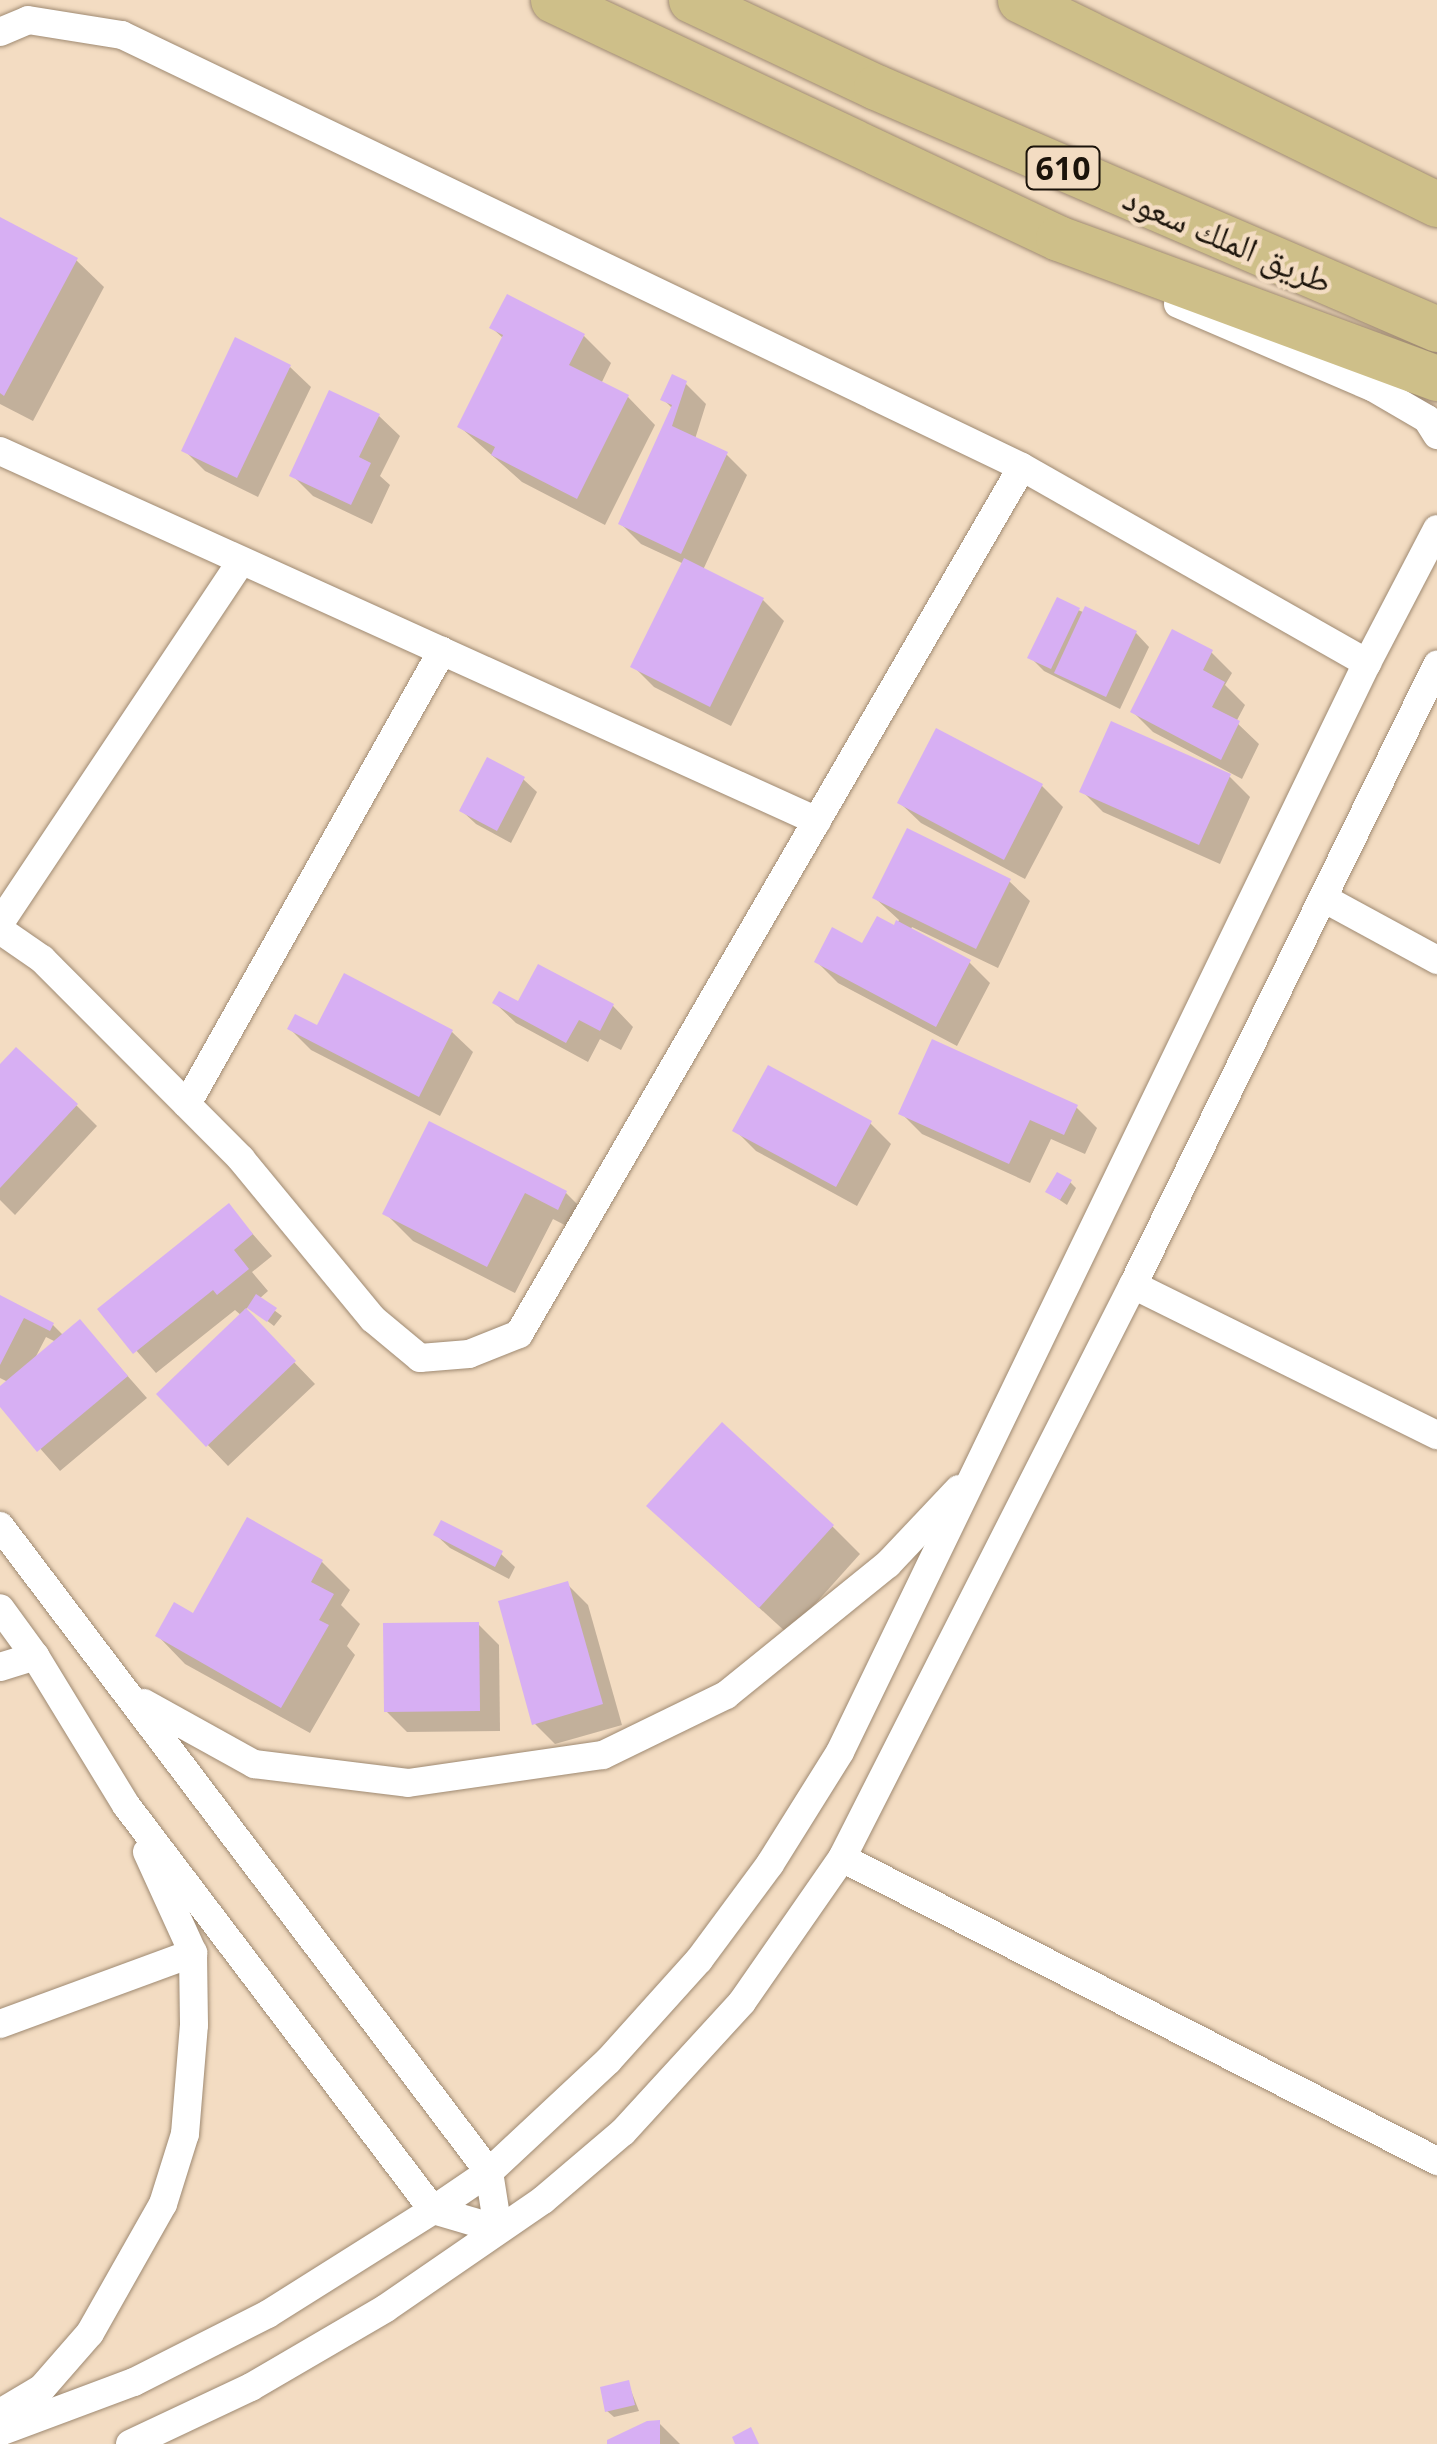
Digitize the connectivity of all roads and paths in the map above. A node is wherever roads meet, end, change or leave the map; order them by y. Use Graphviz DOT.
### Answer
graph roads {
  1 [pos="553,0"];
  2 [pos="691,0"];
  3 [pos="1020,0"];
  4 [pos="0,32"];
  5 [pos="1437,204"];
  6 [pos="1058,238"];
  7 [pos="1437,329"];
  8 [pos="1437,378"];
  9 [pos="1437,435"];
  10 [pos="0,451"];
  11 [pos="1022,467"];
  12 [pos="1437,506"];
  13 [pos="1432,538"];
  14 [pos="242,560"];
  15 [pos="442,652"];
  16 [pos="1366,664"];
  17 [pos="1437,665"];
  18 [pos="817,821"];
  19 [pos="1323,898"];
  20 [pos="0,926"];
  21 [pos="1437,960"];
  22 [pos="187,1104"];
  23 [pos="1133,1284"];
  24 [pos="1437,1435"];
  25 [pos="978,1469"];
  26 [pos="0,1526"];
  27 [pos="0,1608"];
  28 [pos="35,1656"];
  29 [pos="0,1667"];
  30 [pos="133,1696"];
  31 [pos="126,1805"];
  32 [pos="842,1858"];
  33 [pos="193,1953"];
  34 [pos="0,2024"];
  35 [pos="1437,2162"];
  36 [pos="489,2172"];
  37 [pos="433,2210"];
  38 [pos="498,2230"];
  39 [pos="0,2413"];
  40 [pos="0,2432"];
  41 [pos="130,2444"];
  1 -- 6 [label="main road"];
  2 -- 7 [label="main road, طريق الملك سعود / 610"];
  3 -- 5 [label="main road"];
  4 -- 11 [label="street"];
  6 -- 8 [label="main road"];
  6 -- 9 [label="street"];
  10 -- 14 [label="street"];
  11 -- 16 [label="street"];
  11 -- 18 [label="street"];
  12 -- 13 [label="street"];
  13 -- 16 [label="street"];
  14 -- 15 [label="street"];
  14 -- 20 [label="street"];
  15 -- 18 [label="street"];
  15 -- 22 [label="street"];
  16 -- 25 [label="street"];
  17 -- 19 [label="street"];
  18 -- 22 [label="street"];
  19 -- 21 [label="street"];
  19 -- 23 [label="street"];
  20 -- 22 [label="street"];
  23 -- 24 [label="street"];
  23 -- 32 [label="street"];
  25 -- 30 [label="street"];
  25 -- 36 [label="street"];
  26 -- 30 [label="street"];
  27 -- 28 [label="street"];
  28 -- 29 [label="street"];
  28 -- 31 [label="street"];
  30 -- 36 [label="street"];
  31 -- 33 [label="street"];
  31 -- 37 [label="street"];
  32 -- 35 [label="street"];
  32 -- 38 [label="street"];
  33 -- 34 [label="street"];
  33 -- 39 [label="street"];
  36 -- 37 [label="street"];
  36 -- 38 [label="street"];
  37 -- 38 [label="street"];
  37 -- 40 [label="street"];
  38 -- 41 [label="street"];
}
